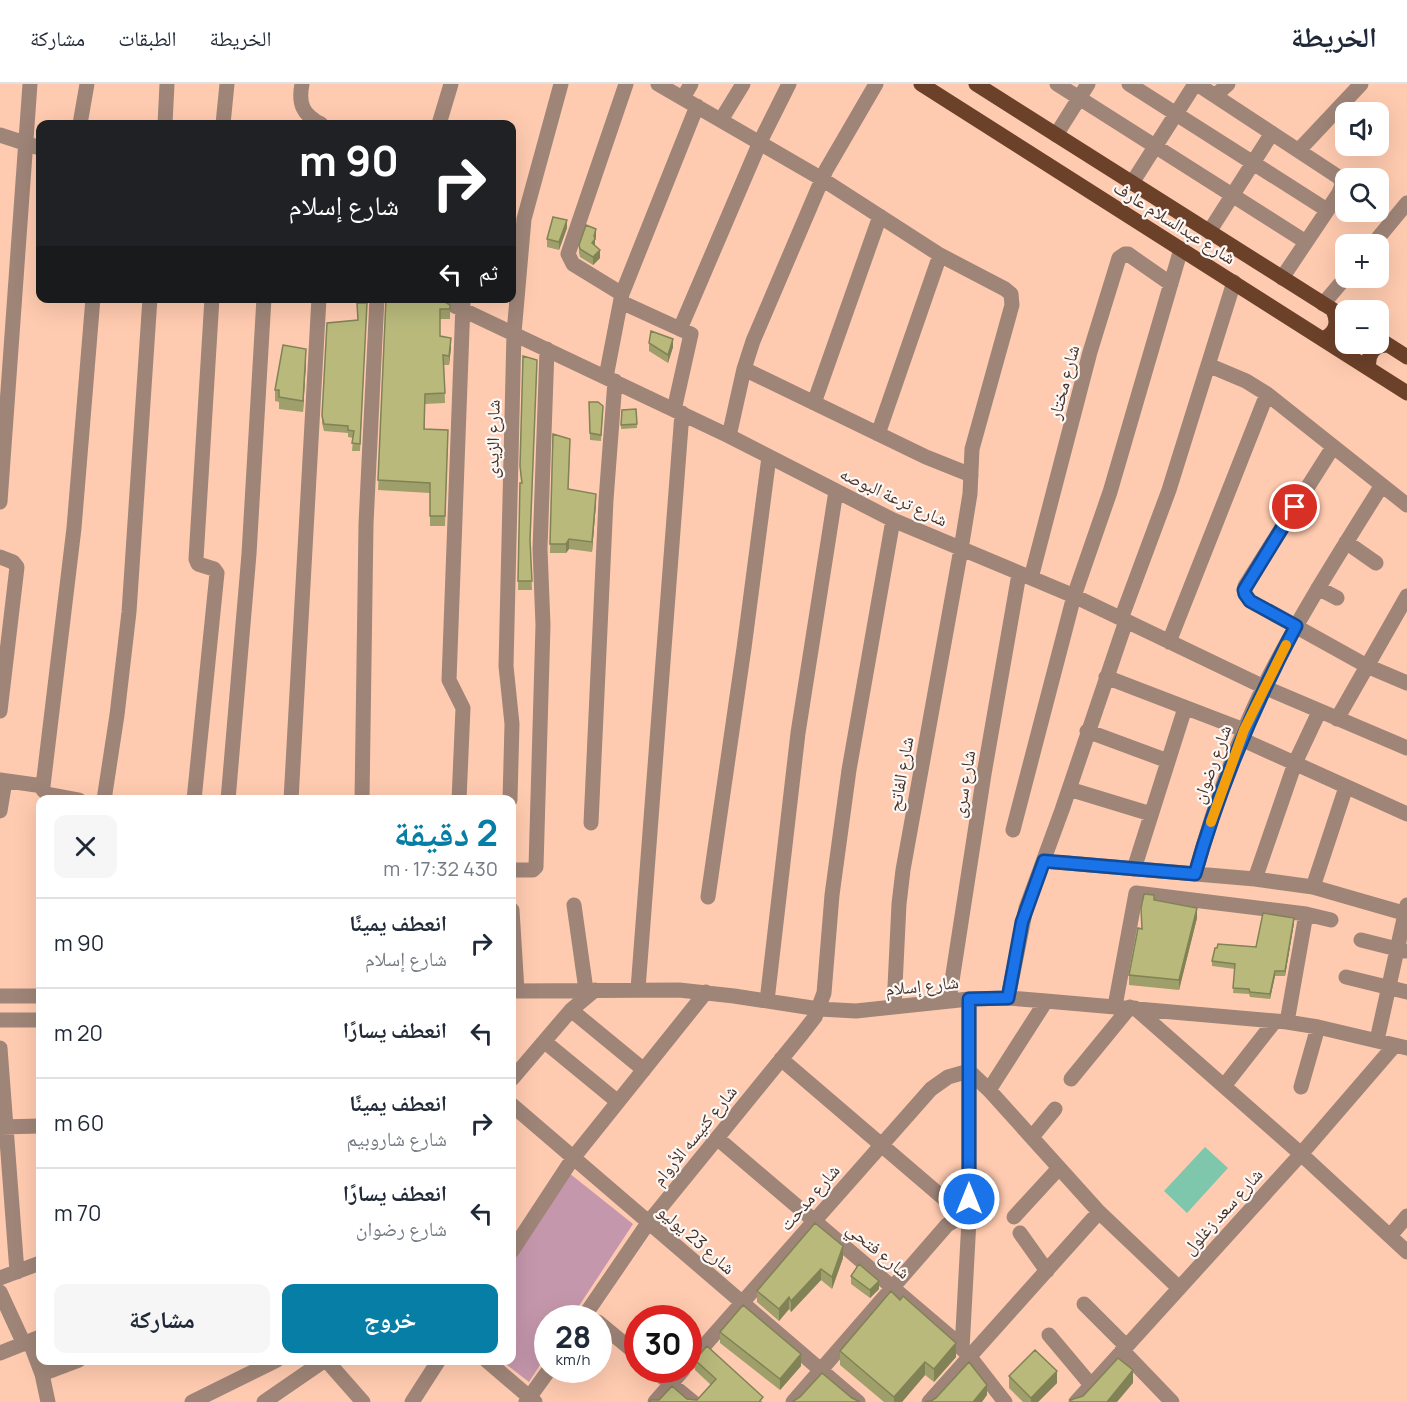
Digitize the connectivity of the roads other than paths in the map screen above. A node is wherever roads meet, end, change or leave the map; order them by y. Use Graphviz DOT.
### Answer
graph roads {
  1 [pos="30,84"];
  2 [pos="87,84"];
  3 [pos="167,84"];
  4 [pos="227,84"];
  5 [pos="302,84"];
  6 [pos="451,84"];
  7 [pos="561,84"];
  8 [pos="626,84"];
  9 [pos="658,84"];
  10 [pos="691,84"];
  11 [pos="742,84"];
  12 [pos="876,84"];
  13 [pos="921,84"];
  14 [pos="1057,84"];
  15 [pos="1088,84"];
  16 [pos="1129,84"];
  17 [pos="1196,84"];
  18 [pos="1228,84"];
  19 [pos="1361,84"];
  20 [pos="786,85"];
  21 [pos="978,85"];
  22 [pos="1215,96"];
  23 [pos="683,98"];
  24 [pos="1079,98"];
  25 [pos="698,106"];
  26 [pos="1176,114"];
  27 [pos="81,120"];
  28 [pos="165,120"];
  29 [pos="223,120"];
  30 [pos="315,120"];
  31 [pos="440,120"];
  32 [pos="721,120"];
  33 [pos="1272,133"];
  34 [pos="0,135"];
  35 [pos="1056,135"];
  36 [pos="760,142"];
  37 [pos="24,143"];
  38 [pos="1155,146"];
  39 [pos="36,147"];
  40 [pos="1299,150"];
  41 [pos="1253,163"];
  42 [pos="822,179"];
  43 [pos="1132,183"];
  44 [pos="1232,195"];
  45 [pos="1407,203"];
  46 [pos="1327,210"];
  47 [pos="518,216"];
  48 [pos="880,216"];
  49 [pos="1209,232"];
  50 [pos="1381,234"];
  51 [pos="1306,242"];
  52 [pos="1181,249"];
  53 [pos="940,255"];
  54 [pos="516,274"];
  55 [pos="1282,278"];
  56 [pos="1234,282"];
  57 [pos="1171,284"];
  58 [pos="1342,288"];
  59 [pos="622,298"];
  60 [pos="93,303"];
  61 [pos="150,303"];
  62 [pos="212,303"];
  63 [pos="264,303"];
  64 [pos="319,303"];
  65 [pos="377,303"];
  66 [pos="515,303"];
  67 [pos="463,304"];
  68 [pos="1334,311"];
  69 [pos="680,328"];
  70 [pos="514,333"];
  71 [pos="1323,339"];
  72 [pos="1389,346"];
  73 [pos="548,349"];
  74 [pos="1370,354"];
  75 [pos="1407,357"];
  76 [pos="1208,364"];
  77 [pos="1369,368"];
  78 [pos="744,369"];
  79 [pos="610,379"];
  80 [pos="1407,393"];
  81 [pos="1267,394"];
  82 [pos="814,403"];
  83 [pos="678,411"];
  84 [pos="878,434"];
  85 [pos="729,436"];
  86 [pos="1333,447"];
  87 [pos="769,457"];
  88 [pos="972,475"];
  89 [pos="1382,485"];
  90 [pos="836,491"];
  91 [pos="0,502"];
  92 [pos="1407,505"];
  93 [pos="893,520"];
  94 [pos="1346,543"];
  95 [pos="961,549"];
  96 [pos="0,557"];
  97 [pos="1376,563"];
  98 [pos="1025,576"];
  99 [pos="1318,588"];
  100 [pos="1074,596"];
  101 [pos="1407,596"];
  102 [pos="1337,598"];
  103 [pos="1123,620"];
  104 [pos="1296,626"];
  105 [pos="1169,642"];
  106 [pos="1367,666"];
  107 [pos="1106,677"];
  108 [pos="1407,683"];
  109 [pos="1264,687"];
  110 [pos="1185,708"];
  111 [pos="0,711"];
  112 [pos="1319,712"];
  113 [pos="1337,719"];
  114 [pos="1087,731"];
  115 [pos="1242,735"];
  116 [pos="1407,748"];
  117 [pos="1168,761"];
  118 [pos="1295,763"];
  119 [pos="3,781"];
  120 [pos="43,786"];
  121 [pos="1346,786"];
  122 [pos="1069,789"];
  123 [pos="53,795"];
  124 [pos="105,795"];
  125 [pos="195,795"];
  126 [pos="228,795"];
  127 [pos="291,795"];
  128 [pos="362,795"];
  129 [pos="459,795"];
  130 [pos="510,795"];
  131 [pos="0,812"];
  132 [pos="1151,814"];
  133 [pos="1407,814"];
  134 [pos="591,823"];
  135 [pos="1013,830"];
  136 [pos="1044,861"];
  137 [pos="1134,868"];
  138 [pos="516,870"];
  139 [pos="1195,874"];
  140 [pos="1255,879"];
  141 [pos="1313,887"];
  142 [pos="708,897"];
  143 [pos="574,905"];
  144 [pos="1406,911"];
  145 [pos="1306,914"];
  146 [pos="1331,920"];
  147 [pos="1361,940"];
  148 [pos="1402,950"];
  149 [pos="1346,977"];
  150 [pos="1388,987"];
  151 [pos="638,989"];
  152 [pos="590,990"];
  153 [pos="516,991"];
  154 [pos="706,992"];
  155 [pos="1407,993"];
  156 [pos="0,996"];
  157 [pos="36,996"];
  158 [pos="1008,998"];
  159 [pos="969,999"];
  160 [pos="949,1000"];
  161 [pos="767,1001"];
  162 [pos="1046,1001"];
  163 [pos="894,1007"];
  164 [pos="1127,1007"];
  165 [pos="819,1009"];
  166 [pos="571,1010"];
  167 [pos="0,1020"];
  168 [pos="36,1020"];
  169 [pos="1281,1022"];
  170 [pos="1318,1027"];
  171 [pos="1377,1040"];
  172 [pos="545,1042"];
  173 [pos="1401,1046"];
  174 [pos="0,1048"];
  175 [pos="781,1059"];
  176 [pos="644,1070"];
  177 [pos="969,1071"];
  178 [pos="516,1075"];
  179 [pos="1071,1080"];
  180 [pos="1224,1086"];
  181 [pos="1301,1086"];
  182 [pos="989,1090"];
  183 [pos="618,1102"];
  184 [pos="516,1108"];
  185 [pos="1055,1108"];
  186 [pos="36,1126"];
  187 [pos="3,1127"];
  188 [pos="1032,1137"];
  189 [pos="717,1138"];
  190 [pos="881,1145"];
  191 [pos="1301,1154"];
  192 [pos="573,1158"];
  193 [pos="1059,1168"];
  194 [pos="1099,1212"];
  195 [pos="1407,1216"];
  196 [pos="1014,1217"];
  197 [pos="969,1220"];
  198 [pos="814,1221"];
  199 [pos="648,1223"];
  200 [pos="1020,1233"];
  201 [pos="1390,1236"];
  202 [pos="516,1243"];
  203 [pos="1407,1252"];
  204 [pos="36,1265"];
  205 [pos="1047,1271"];
  206 [pos="17,1272"];
  207 [pos="0,1278"];
  208 [pos="892,1287"];
  209 [pos="1179,1288"];
  210 [pos="0,1292"];
  211 [pos="742,1304"];
  212 [pos="1084,1304"];
  213 [pos="599,1305"];
  214 [pos="612,1335"];
  215 [pos="1049,1335"];
  216 [pos="31,1341"];
  217 [pos="624,1344"];
  218 [pos="702,1348"];
  219 [pos="1124,1348"];
  220 [pos="0,1353"];
  221 [pos="966,1353"];
  222 [pos="36,1356"];
  223 [pos="39,1365"];
  224 [pos="66,1365"];
  225 [pos="268,1365"];
  226 [pos="319,1365"];
  227 [pos="330,1365"];
  228 [pos="436,1365"];
  229 [pos="492,1365"];
  230 [pos="821,1371"];
  231 [pos="42,1374"];
  232 [pos="541,1383"];
  233 [pos="671,1384"];
  234 [pos="1091,1385"];
  235 [pos="530,1400"];
  236 [pos="48,1402"];
  237 [pos="192,1402"];
  238 [pos="264,1402"];
  239 [pos="363,1402"];
  240 [pos="412,1402"];
  241 [pos="655,1402"];
  242 [pos="693,1402"];
  243 [pos="793,1402"];
  244 [pos="858,1402"];
  245 [pos="929,1402"];
  246 [pos="1005,1402"];
  247 [pos="1076,1402"];
  248 [pos="1172,1402"];
  1 -- 37 [label="street"];
  2 -- 27 [label="street"];
  3 -- 28 [label="street"];
  4 -- 29 [label="street"];
  5 -- 30 [label="street"];
  6 -- 31 [label="street"];
  7 -- 47 [label="street, شارع الزيدى"];
  8 -- 59 [label="street"];
  9 -- 23 [label="street, شارع الفاتح"];
  10 -- 23 [label="street"];
  11 -- 32 [label="street"];
  12 -- 42 [label="street"];
  13 -- 52 [label="main road, شارع عبدالسلام عارف"];
  14 -- 24 [label="street"];
  15 -- 24 [label="street"];
  16 -- 26 [label="street"];
  17 -- 22 [label="street"];
  17 -- 26 [label="street"];
  18 -- 22 [label="street"];
  19 -- 40 [label="street"];
  20 -- 36 [label="street"];
  21 -- 35 [label="main road, شارع عبدالسلام عارف"];
  22 -- 33 [label="street"];
  23 -- 25 [label="street, شارع الفاتح"];
  24 -- 35 [label="street"];
  24 -- 38 [label="street"];
  25 -- 32 [label="street, شارع الفاتح"];
  25 -- 59 [label="street"];
  26 -- 38 [label="street"];
  26 -- 41 [label="street"];
  32 -- 36 [label="street, شارع الفاتح"];
  33 -- 40 [label="street"];
  33 -- 41 [label="street"];
  34 -- 37 [label="street"];
  35 -- 43 [label="main road, شارع عبدالسلام عارف"];
  36 -- 42 [label="street, شارع الفاتح"];
  36 -- 69 [label="street"];
  37 -- 39 [label="street"];
  37 -- 91 [label="street"];
  38 -- 43 [label="street"];
  38 -- 44 [label="street"];
  40 -- 46 [label="street"];
  41 -- 44 [label="street"];
  41 -- 46 [label="street"];
  42 -- 48 [label="street, شارع الفاتح"];
  42 -- 78 [label="street"];
  43 -- 49 [label="main road, شارع عبدالسلام عارف"];
  44 -- 49 [label="street"];
  44 -- 51 [label="street"];
  45 -- 50 [label="street"];
  46 -- 51 [label="street"];
  47 -- 54 [label="street, شارع الزيدى"];
  48 -- 53 [label="street, شارع الفاتح"];
  48 -- 82 [label="street"];
  49 -- 55 [label="main road, شارع عبدالسلام عارف"];
  51 -- 55 [label="street"];
  52 -- 56 [label="main road, شارع عبدالسلام عارف"];
  52 -- 57 [label="street"];
  53 -- 84 [label="street"];
  53 -- 88 [label="street, شارع الفاتح"];
  55 -- 68 [label="main road, شارع عبدالسلام عارف"];
  56 -- 71 [label="main road, شارع عبدالسلام عارف"];
  56 -- 76 [label="street"];
  57 -- 98 [label="street, شارع مختار"];
  57 -- 100 [label="street"];
  58 -- 68 [label="street"];
  59 -- 69 [label="street"];
  59 -- 79 [label="street"];
  60 -- 120 [label="street"];
  61 -- 124 [label="street"];
  62 -- 125 [label="street"];
  63 -- 126 [label="street"];
  64 -- 127 [label="street"];
  65 -- 128 [label="street"];
  66 -- 70 [label="street, شارع الزيدى"];
  67 -- 70 [label="street, شارع ترعة البوصه"];
  67 -- 129 [label="street"];
  68 -- 71 [label="main road"];
  69 -- 83 [label="street"];
  70 -- 73 [label="street, شارع ترعة البوصه"];
  70 -- 130 [label="street, شارع الزيدى"];
  71 -- 77 [label="main road, شارع عبدالسلام عارف"];
  72 -- 75 [label="main road"];
  73 -- 79 [label="street, شارع ترعة البوصه"];
  73 -- 138 [label="street"];
  74 -- 77 [label="main road"];
  76 -- 81 [label="street"];
  76 -- 103 [label="street"];
  77 -- 80 [label="main road, شارع عبدالسلام عارف"];
  78 -- 82 [label="street"];
  78 -- 85 [label="street"];
  79 -- 83 [label="street, شارع ترعة البوصه"];
  79 -- 134 [label="street"];
  81 -- 86 [label="street"];
  81 -- 105 [label="street"];
  82 -- 84 [label="street"];
  83 -- 85 [label="street, شارع ترعة البوصه"];
  83 -- 151 [label="street"];
  84 -- 88 [label="street"];
  85 -- 87 [label="street, شارع ترعة البوصه"];
  86 -- 89 [label="street"];
  86 -- 104 [label="street"];
  87 -- 90 [label="street, شارع ترعة البوصه"];
  87 -- 142 [label="street"];
  88 -- 95 [label="street, شارع الفاتح"];
  89 -- 92 [label="street"];
  89 -- 94 [label="street, شارع رضوان"];
  90 -- 93 [label="street, شارع ترعة البوصه"];
  90 -- 161 [label="street"];
  93 -- 95 [label="street, شارع ترعة البوصه"];
  93 -- 165 [label="street"];
  94 -- 97 [label="street"];
  94 -- 99 [label="street, شارع رضوان"];
  95 -- 98 [label="street, شارع ترعة البوصه"];
  95 -- 163 [label="street, شارع الفاتح"];
  96 -- 111 [label="street"];
  98 -- 100 [label="street, شارع ترعة البوصه"];
  98 -- 160 [label="street, شارع سرى"];
  99 -- 102 [label="street"];
  99 -- 104 [label="street, شارع رضوان"];
  100 -- 103 [label="street, شارع ترعة البوصه"];
  100 -- 135 [label="street"];
  101 -- 106 [label="street"];
  103 -- 105 [label="street, شارع ترعة البوصه"];
  103 -- 107 [label="street"];
  104 -- 106 [label="street"];
  104 -- 109 [label="street, شارع رضوان"];
  105 -- 109 [label="street, شارع ترعة البوصه"];
  106 -- 108 [label="street"];
  106 -- 113 [label="street"];
  107 -- 110 [label="street"];
  107 -- 114 [label="street"];
  109 -- 112 [label="street, شارع ترعة البوصه"];
  109 -- 115 [label="street, شارع رضوان"];
  110 -- 115 [label="street"];
  110 -- 117 [label="street"];
  112 -- 113 [label="street, شارع ترعة البوصه"];
  112 -- 118 [label="street"];
  113 -- 116 [label="street, شارع ترعة البوصه"];
  114 -- 117 [label="street"];
  114 -- 122 [label="street"];
  115 -- 118 [label="street"];
  115 -- 139 [label="street, شارع رضوان"];
  117 -- 132 [label="street"];
  118 -- 121 [label="street"];
  118 -- 140 [label="street"];
  119 -- 120 [label="street"];
  119 -- 131 [label="street"];
  120 -- 123 [label="street"];
  121 -- 133 [label="street"];
  121 -- 141 [label="street"];
  122 -- 132 [label="street"];
  122 -- 136 [label="street"];
  132 -- 137 [label="street"];
  136 -- 137 [label="street"];
  136 -- 158 [label="street"];
  137 -- 139 [label="street"];
  139 -- 140 [label="street"];
  140 -- 141 [label="street"];
  141 -- 144 [label="street"];
  143 -- 152 [label="street"];
  144 -- 148 [label="street"];
  145 -- 146 [label="street"];
  145 -- 164 [label="street"];
  145 -- 169 [label="street"];
  147 -- 148 [label="street"];
  148 -- 150 [label="street"];
  149 -- 150 [label="street"];
  150 -- 155 [label="street"];
  150 -- 171 [label="street"];
  151 -- 152 [label="street, شارع إسلام"];
  151 -- 154 [label="street, شارع إسلام"];
  152 -- 153 [label="street, شارع إسلام"];
  152 -- 166 [label="street"];
  154 -- 161 [label="street, شارع إسلام"];
  154 -- 176 [label="street"];
  156 -- 157 [label="street"];
  158 -- 159 [label="street, شارع إسلام"];
  158 -- 162 [label="street, شارع إسلام"];
  159 -- 160 [label="street, شارع إسلام"];
  159 -- 177 [label="street"];
  160 -- 163 [label="street, شارع إسلام"];
  161 -- 165 [label="street, شارع إسلام"];
  162 -- 164 [label="street, شارع إسلام"];
  162 -- 182 [label="street"];
  163 -- 165 [label="street, شارع إسلام"];
  164 -- 169 [label="street, شارع إسلام"];
  164 -- 179 [label="street"];
  164 -- 180 [label="street"];
  165 -- 175 [label="street, شارع كنيسه الأروام"];
  166 -- 172 [label="street"];
  166 -- 176 [label="street"];
  167 -- 168 [label="street"];
  169 -- 170 [label="street, شارع إسلام"];
  169 -- 180 [label="street"];
  170 -- 171 [label="street, شارع إسلام"];
  170 -- 181 [label="street"];
  171 -- 173 [label="street, شارع إسلام"];
  172 -- 178 [label="street"];
  172 -- 183 [label="street"];
  173 -- 191 [label="street, شارع سعد زغلول"];
  174 -- 187 [label="street"];
  175 -- 189 [label="street, شارع كنيسه الأروام"];
  175 -- 190 [label="street"];
  176 -- 183 [label="street"];
  177 -- 182 [label="street"];
  177 -- 190 [label="street, شارع مدحت"];
  177 -- 197 [label="street"];
  180 -- 191 [label="street"];
  182 -- 188 [label="street"];
  183 -- 192 [label="street"];
  184 -- 192 [label="street, شارع 23 يوليو"];
  185 -- 188 [label="street"];
  186 -- 187 [label="street"];
  187 -- 206 [label="street"];
  188 -- 193 [label="street"];
  189 -- 198 [label="street, شارع فتحي"];
  189 -- 199 [label="street, شارع كنيسه الأروام"];
  190 -- 197 [label="street"];
  190 -- 198 [label="street, شارع مدحت"];
  191 -- 201 [label="street"];
  191 -- 209 [label="street, شارع سعد زغلول"];
  192 -- 199 [label="street, شارع 23 يوليو"];
  192 -- 202 [label="street"];
  193 -- 194 [label="street"];
  193 -- 196 [label="street"];
  194 -- 205 [label="street"];
  194 -- 209 [label="street"];
  195 -- 201 [label="street"];
  197 -- 208 [label="street"];
  197 -- 221 [label="street"];
  198 -- 208 [label="street, شارع فتحي"];
  198 -- 211 [label="street, شارع مدحت"];
  199 -- 211 [label="street, شارع 23 يوليو"];
  199 -- 213 [label="street, شارع كنيسه الأروام"];
  200 -- 205 [label="street"];
  201 -- 203 [label="street"];
  204 -- 206 [label="street"];
  205 -- 221 [label="street"];
  206 -- 207 [label="street"];
  208 -- 221 [label="street, شارع فتحي"];
  208 -- 230 [label="street"];
  209 -- 219 [label="street, شارع سعد زغلول"];
  210 -- 216 [label="street"];
  211 -- 218 [label="street, شارع مدحت"];
  211 -- 230 [label="street, شارع 23 يوليو"];
  212 -- 219 [label="street"];
  214 -- 217 [label="street"];
  215 -- 234 [label="street"];
  216 -- 220 [label="street"];
  216 -- 222 [label="street"];
  219 -- 234 [label="street, شارع سعد زغلول"];
  219 -- 248 [label="street"];
  221 -- 245 [label="street"];
  221 -- 246 [label="street, شارع فتحي"];
  223 -- 231 [label="street"];
  224 -- 231 [label="street"];
  225 -- 237 [label="street"];
  226 -- 238 [label="street"];
  227 -- 239 [label="street"];
  228 -- 240 [label="street"];
  229 -- 235 [label="street"];
  230 -- 243 [label="street"];
  230 -- 244 [label="street, شارع 23 يوليو"];
  231 -- 236 [label="street"];
  232 -- 235 [label="street"];
  233 -- 241 [label="street"];
  233 -- 242 [label="street"];
  234 -- 247 [label="street, شارع سعد زغلول"];
}
